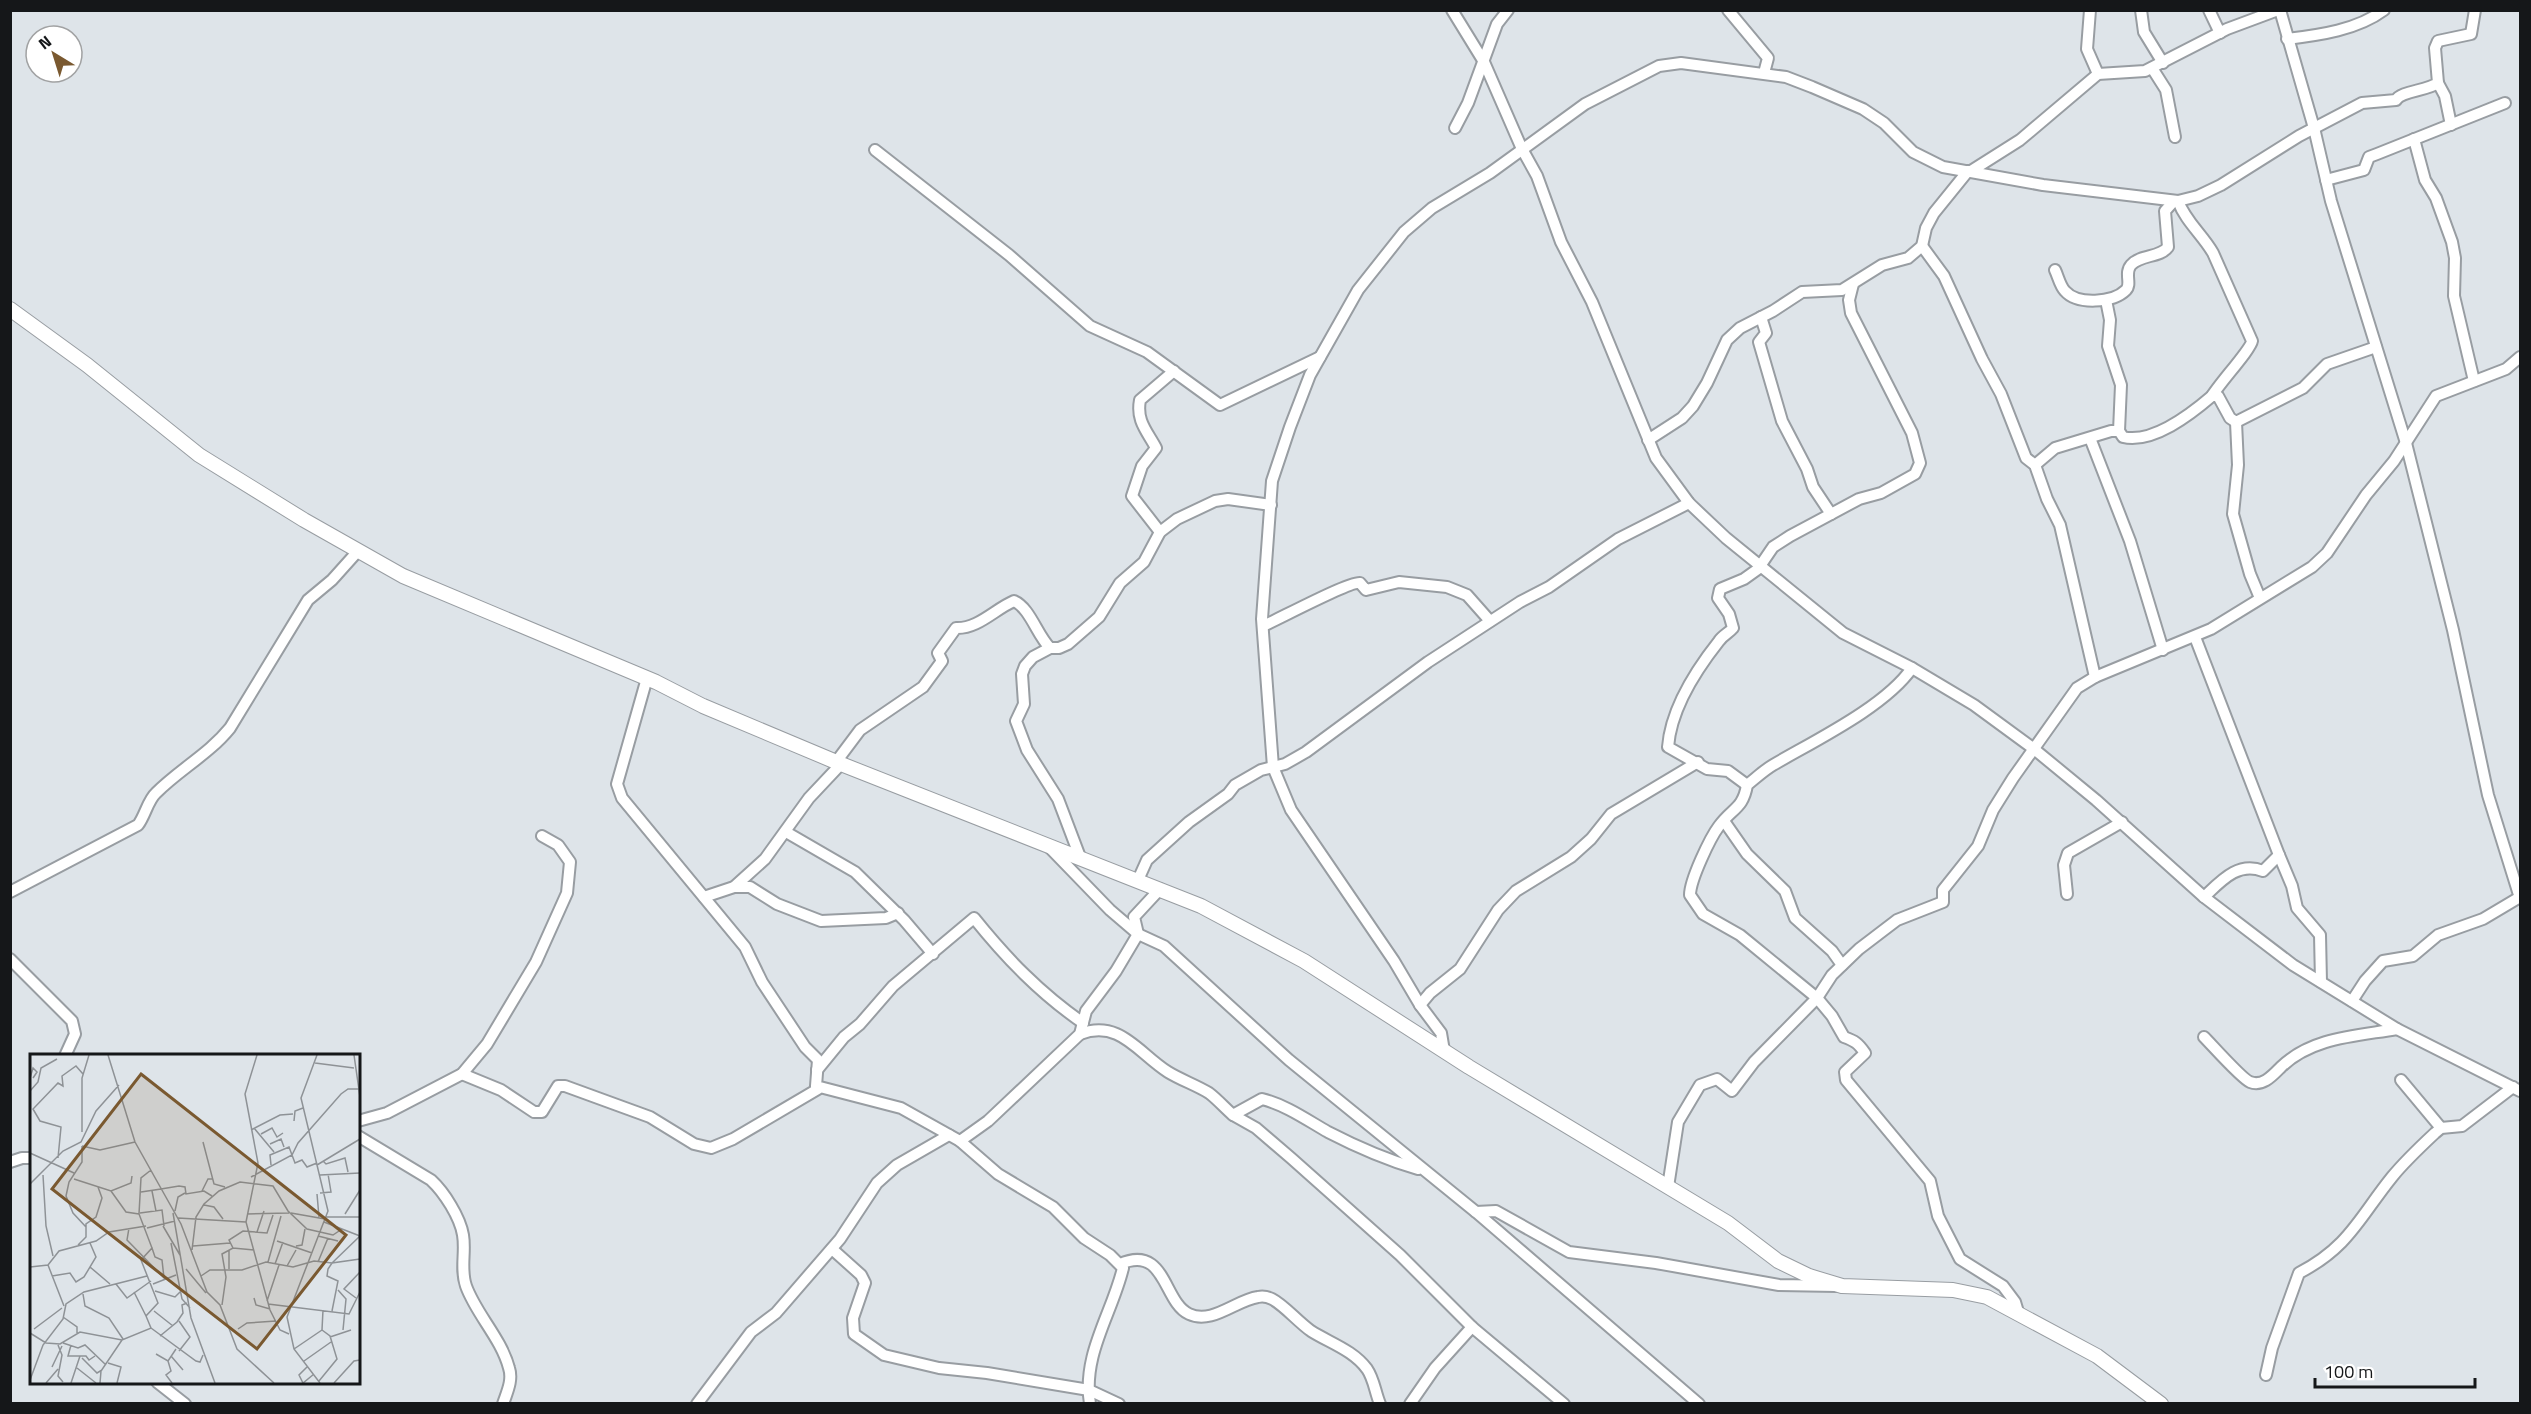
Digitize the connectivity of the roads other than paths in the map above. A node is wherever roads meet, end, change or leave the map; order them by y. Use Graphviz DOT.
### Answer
graph roads {
  1 [pos="1452,10"];
  2 [pos="1508,10"];
  3 [pos="1728,10"];
  4 [pos="2090,10"];
  5 [pos="2141,10"];
  6 [pos="2209,10"];
  7 [pos="2279,10"];
  8 [pos="2384,10"];
  9 [pos="2475,10"];
  10 [pos="2220,33"];
  11 [pos="2287,39"];
  12 [pos="1484,62"];
  13 [pos="2163,63"];
  14 [pos="2152,68"];
  15 [pos="1764,73"];
  16 [pos="2098,74"];
  17 [pos="2438,83"];
  18 [pos="2505,103"];
  19 [pos="2451,125"];
  20 [pos="1455,128"];
  21 [pos="2314,128"];
  22 [pos="2175,137"];
  23 [pos="2414,139"];
  24 [pos="1522,149"];
  25 [pos="875,150"];
  26 [pos="1970,171"];
  27 [pos="2326,180"];
  28 [pos="2176,201"];
  29 [pos="1922,246"];
  30 [pos="2055,270"];
  31 [pos="1853,284"];
  32 [pos="2106,300"];
  33 [pos="10,309"];
  34 [pos="1761,317"];
  35 [pos="2376,347"];
  36 [pos="1320,357"];
  37 [pos="2520,357"];
  38 [pos="1174,371"];
  39 [pos="2474,381"];
  40 [pos="2212,396"];
  41 [pos="2236,422"];
  42 [pos="2119,431"];
  43 [pos="2090,438"];
  44 [pos="1648,440"];
  45 [pos="2406,443"];
  46 [pos="2035,465"];
  47 [pos="1689,503"];
  48 [pos="1271,505"];
  49 [pos="1831,514"];
  50 [pos="1160,532"];
  51 [pos="358,551"];
  52 [pos="1760,565"];
  53 [pos="2260,597"];
  54 [pos="1490,621"];
  55 [pos="1263,626"];
  56 [pos="2195,637"];
  57 [pos="1050,648"];
  58 [pos="2163,650"];
  59 [pos="1912,668"];
  60 [pos="2095,677"];
  61 [pos="647,678"];
  62 [pos="2034,749"];
  63 [pos="1698,762"];
  64 [pos="838,763"];
  65 [pos="1273,767"];
  66 [pos="1747,785"];
  67 [pos="1724,821"];
  68 [pos="2122,822"];
  69 [pos="786,832"];
  70 [pos="542,836"];
  71 [pos="1045,843"];
  72 [pos="2279,855"];
  73 [pos="1080,857"];
  74 [pos="1138,880"];
  75 [pos="734,887"];
  76 [pos="1160,889"];
  77 [pos="10,892"];
  78 [pos="2067,894"];
  79 [pos="704,897"];
  80 [pos="2204,897"];
  81 [pos="2520,897"];
  82 [pos="898,913"];
  83 [pos="1138,934"];
  84 [pos="933,954"];
  85 [pos="10,959"];
  86 [pos="1842,965"];
  87 [pos="2321,982"];
  88 [pos="1816,998"];
  89 [pos="2352,1001"];
  90 [pos="1420,1005"];
  91 [pos="1083,1023"];
  92 [pos="2397,1029"];
  93 [pos="1080,1035"];
  94 [pos="2204,1037"];
  95 [pos="1444,1051"];
  96 [pos="66,1054"];
  97 [pos="816,1072"];
  98 [pos="462,1074"];
  99 [pos="2401,1080"];
  100 [pos="818,1089"];
  101 [pos="2517,1089"];
  102 [pos="1233,1115"];
  103 [pos="360,1120"];
  104 [pos="2441,1128"];
  105 [pos="949,1136"];
  106 [pos="360,1137"];
  107 [pos="960,1141"];
  108 [pos="30,1158"];
  109 [pos="10,1162"];
  110 [pos="1424,1171"];
  111 [pos="1668,1187"];
  112 [pos="1476,1212"];
  113 [pos="832,1249"];
  114 [pos="1120,1264"];
  115 [pos="1842,1286"];
  116 [pos="2018,1312"];
  117 [pos="1472,1327"];
  118 [pos="2266,1375"];
  119 [pos="158,1384"];
  120 [pos="1089,1390"];
  121 [pos="185,1404"];
  122 [pos="503,1404"];
  123 [pos="697,1404"];
  124 [pos="1090,1404"];
  125 [pos="1119,1404"];
  126 [pos="1380,1404"];
  127 [pos="1410,1404"];
  128 [pos="1564,1404"];
  129 [pos="1699,1404"];
  130 [pos="2161,1404"];
  1 -- 12 [label="street"];
  2 -- 12 [label="street"];
  3 -- 15 [label="street"];
  4 -- 16 [label="street"];
  5 -- 13 [label="street"];
  6 -- 10 [label="street"];
  7 -- 10 [label="street"];
  7 -- 11 [label="street"];
  8 -- 11 [label="street"];
  9 -- 17 [label="street"];
  10 -- 13 [label="street"];
  11 -- 21 [label="street"];
  12 -- 20 [label="street"];
  12 -- 24 [label="street"];
  13 -- 14 [label="street"];
  14 -- 16 [label="street"];
  14 -- 22 [label="street"];
  15 -- 24 [label="street"];
  15 -- 26 [label="street"];
  16 -- 26 [label="street"];
  17 -- 19 [label="street"];
  17 -- 21 [label="street"];
  18 -- 19 [label="street"];
  19 -- 23 [label="street"];
  21 -- 27 [label="street"];
  21 -- 28 [label="street"];
  23 -- 27 [label="street"];
  23 -- 39 [label="street"];
  24 -- 36 [label="street"];
  24 -- 44 [label="street"];
  25 -- 38 [label="street"];
  26 -- 28 [label="street"];
  26 -- 29 [label="street"];
  27 -- 35 [label="street"];
  28 -- 32 [label="street"];
  28 -- 40 [label="street"];
  29 -- 31 [label="street"];
  29 -- 46 [label="street"];
  30 -- 32 [label="street"];
  31 -- 34 [label="street"];
  31 -- 49 [label="street"];
  32 -- 42 [label="street"];
  33 -- 51 [label="street"];
  34 -- 44 [label="street"];
  34 -- 49 [label="street"];
  35 -- 41 [label="street"];
  35 -- 45 [label="street"];
  36 -- 38 [label="street"];
  36 -- 48 [label="street"];
  37 -- 39 [label="street"];
  38 -- 50 [label="street"];
  39 -- 45 [label="street"];
  40 -- 41 [label="street"];
  40 -- 42 [label="street"];
  41 -- 53 [label="street"];
  42 -- 43 [label="street"];
  43 -- 46 [label="street"];
  43 -- 58 [label="street"];
  44 -- 47 [label="street"];
  45 -- 53 [label="street"];
  45 -- 81 [label="street"];
  46 -- 60 [label="street"];
  47 -- 52 [label="street"];
  47 -- 54 [label="street"];
  48 -- 50 [label="street"];
  48 -- 55 [label="street"];
  49 -- 52 [label="street"];
  50 -- 57 [label="street"];
  51 -- 61 [label="street"];
  51 -- 77 [label="street"];
  52 -- 59 [label="street"];
  52 -- 63 [label="street"];
  53 -- 56 [label="street"];
  54 -- 55 [label="street"];
  54 -- 65 [label="street"];
  55 -- 65 [label="street"];
  56 -- 58 [label="street"];
  56 -- 72 [label="street"];
  57 -- 64 [label="street"];
  57 -- 73 [label="street"];
  58 -- 60 [label="street"];
  59 -- 62 [label="street"];
  59 -- 66 [label="street"];
  60 -- 62 [label="street"];
  61 -- 64 [label="street"];
  61 -- 79 [label="street"];
  62 -- 68 [label="street"];
  62 -- 86 [label="street"];
  63 -- 66 [label="street"];
  63 -- 90 [label="street"];
  64 -- 69 [label="street"];
  64 -- 71 [label="street"];
  65 -- 74 [label="street"];
  65 -- 90 [label="street"];
  66 -- 67 [label="street"];
  67 -- 86 [label="street"];
  67 -- 88 [label="street"];
  68 -- 78 [label="street"];
  68 -- 80 [label="street"];
  69 -- 75 [label="street"];
  69 -- 82 [label="street"];
  70 -- 98 [label="street"];
  71 -- 73 [label="street"];
  71 -- 83 [label="street"];
  72 -- 80 [label="street"];
  72 -- 87 [label="street"];
  73 -- 74 [label="street"];
  74 -- 76 [label="street"];
  75 -- 79 [label="street"];
  75 -- 82 [label="street"];
  76 -- 83 [label="street"];
  76 -- 95 [label="street"];
  79 -- 97 [label="street"];
  80 -- 87 [label="street"];
  81 -- 89 [label="street"];
  82 -- 84 [label="street"];
  83 -- 91 [label="street"];
  83 -- 110 [label="street"];
  84 -- 91 [label="street"];
  84 -- 97 [label="street"];
  85 -- 96 [label="street"];
  86 -- 88 [label="street"];
  87 -- 89 [label="street"];
  88 -- 111 [label="street"];
  88 -- 116 [label="street"];
  89 -- 92 [label="street"];
  90 -- 95 [label="street"];
  91 -- 93 [label="street"];
  92 -- 94 [label="street"];
  92 -- 101 [label="street"];
  93 -- 102 [label="street"];
  93 -- 107 [label="street"];
  95 -- 111 [label="street"];
  97 -- 100 [label="street"];
  98 -- 100 [label="street"];
  98 -- 103 [label="street"];
  99 -- 104 [label="street"];
  100 -- 105 [label="street"];
  101 -- 104 [label="street"];
  102 -- 110 [label="street"];
  102 -- 117 [label="street"];
  104 -- 118 [label="street"];
  105 -- 107 [label="street"];
  105 -- 113 [label="street"];
  106 -- 122 [label="street"];
  107 -- 114 [label="street"];
  108 -- 109 [label="street"];
  110 -- 112 [label="street"];
  111 -- 115 [label="street"];
  112 -- 115 [label="street"];
  112 -- 129 [label="street"];
  113 -- 120 [label="street"];
  113 -- 123 [label="street"];
  114 -- 120 [label="street"];
  114 -- 126 [label="street"];
  115 -- 116 [label="street"];
  116 -- 130 [label="street"];
  117 -- 127 [label="street"];
  117 -- 128 [label="street"];
  119 -- 121 [label="street"];
  120 -- 124 [label="street"];
  120 -- 125 [label="street"];
}
